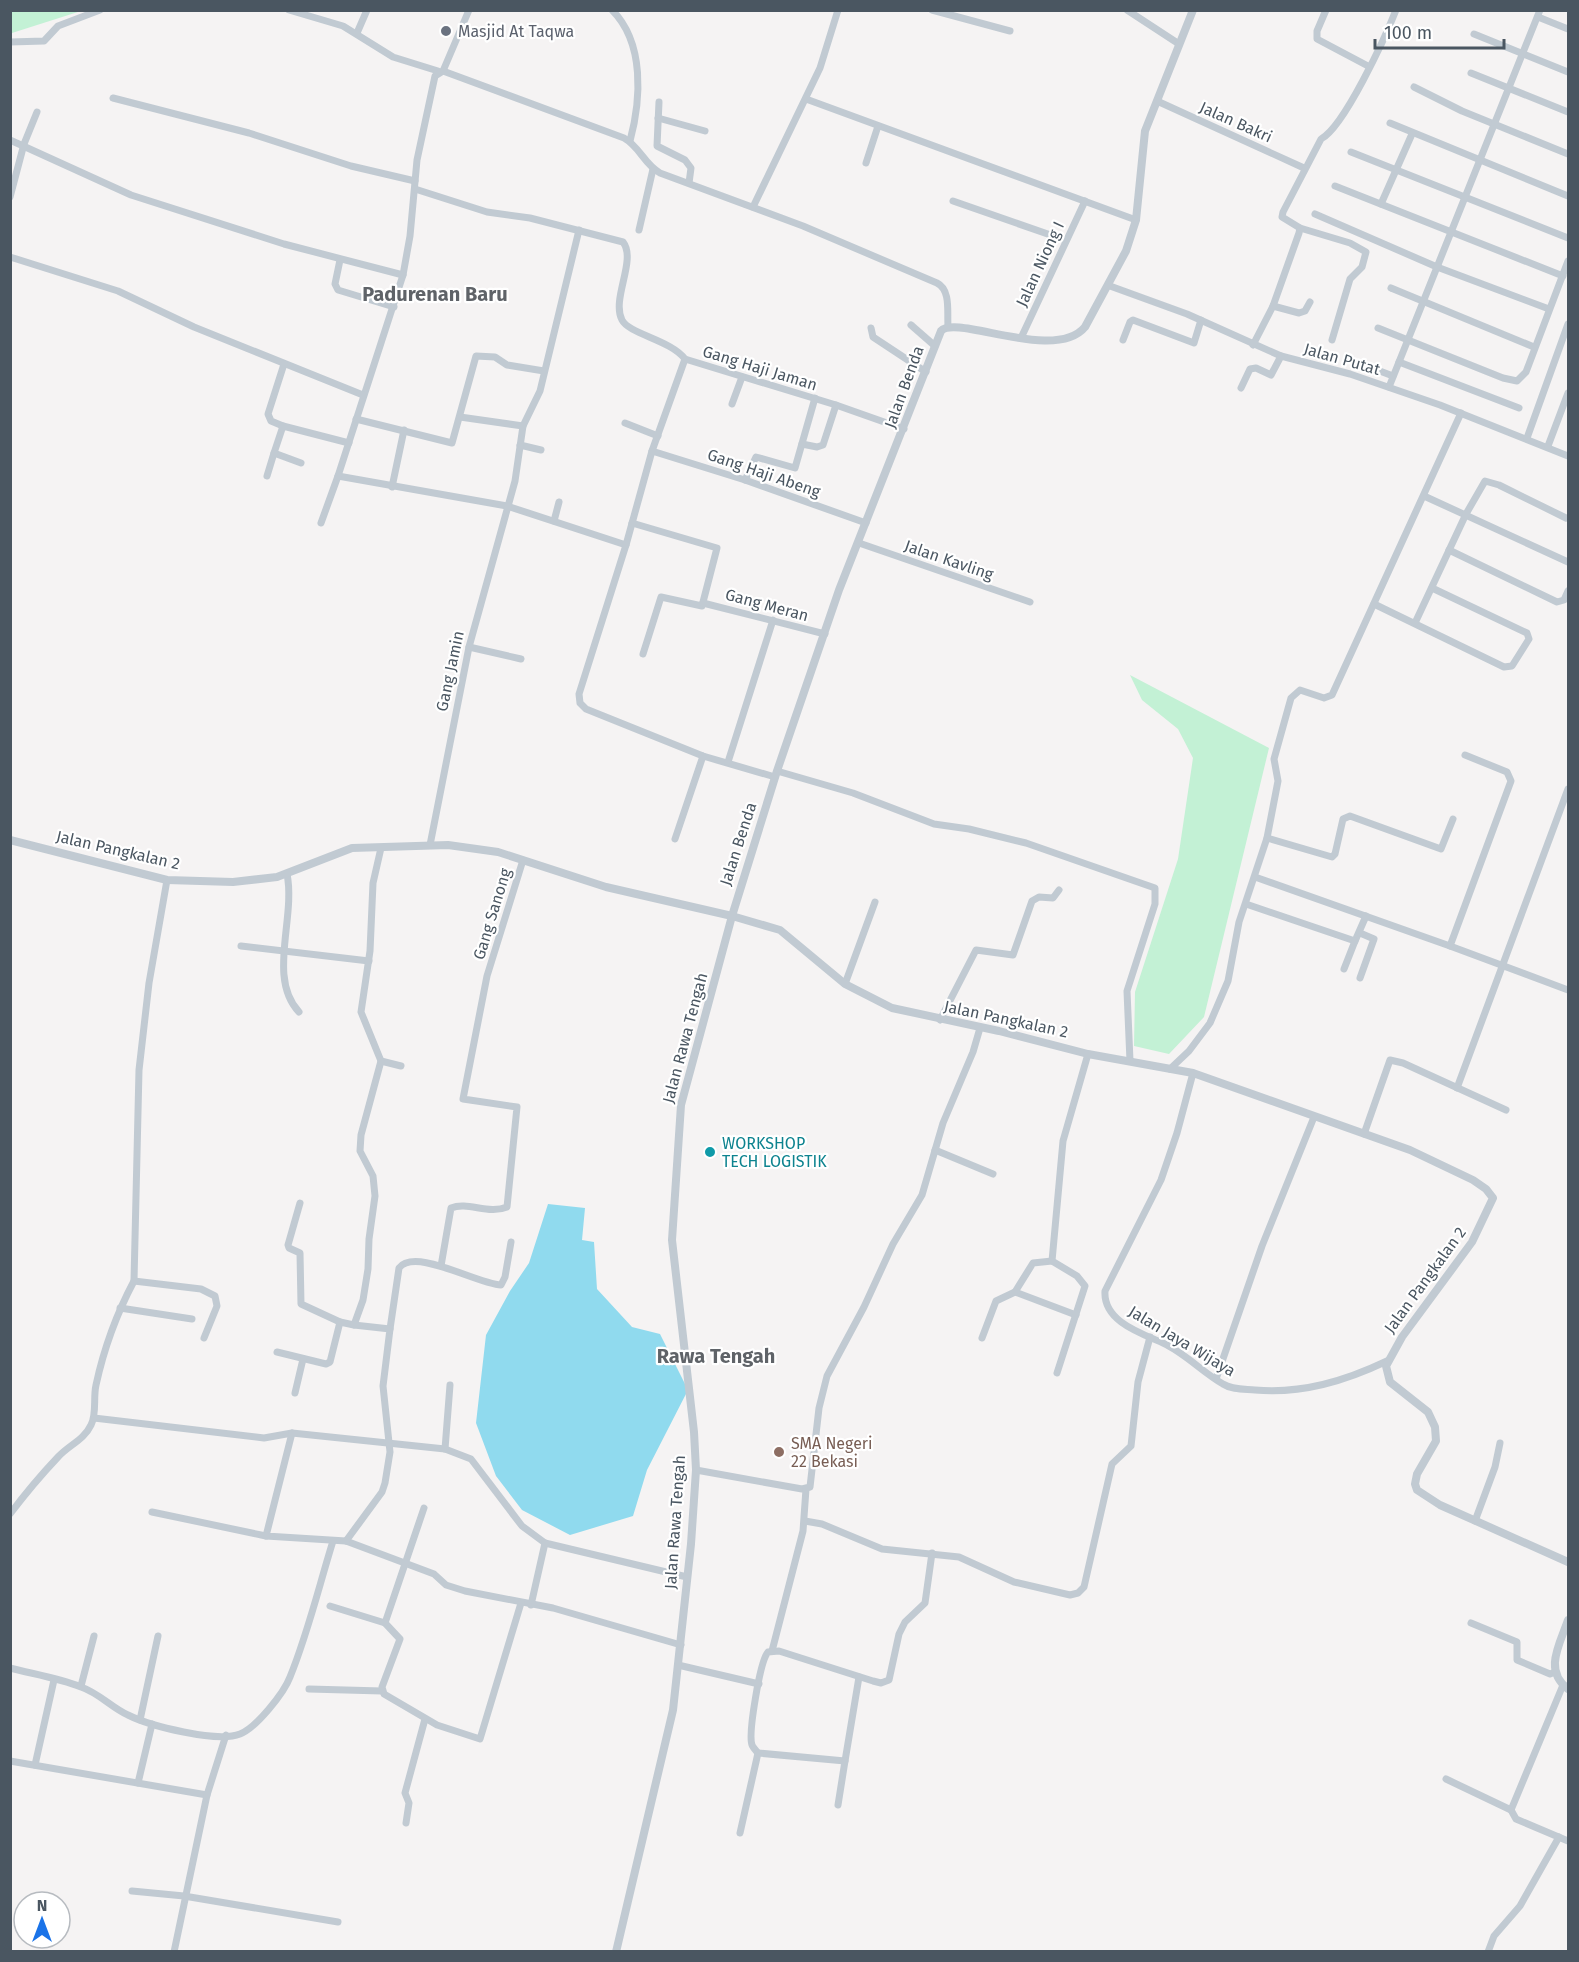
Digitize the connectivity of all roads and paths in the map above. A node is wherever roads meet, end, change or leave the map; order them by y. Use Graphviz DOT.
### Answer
graph roads {
  1 [pos="100,10"];
  2 [pos="289,10"];
  3 [pos="367,10"];
  4 [pos="469,10"];
  5 [pos="612,10"];
  6 [pos="838,10"];
  7 [pos="932,10"];
  8 [pos="1127,10"];
  9 [pos="1193,10"];
  10 [pos="1316,10"];
  11 [pos="1396,10"];
  12 [pos="1325,12"];
  13 [pos="1539,14"];
  14 [pos="1569,29"];
  15 [pos="1010,32"];
  16 [pos="357,33"];
  17 [pos="1474,34"];
  18 [pos="10,42"];
  19 [pos="1179,44"];
  20 [pos="1523,54"];
  21 [pos="1368,66"];
  22 [pos="440,71"];
  23 [pos="1569,72"];
  24 [pos="1471,74"];
  25 [pos="1414,87"];
  26 [pos="1508,89"];
  27 [pos="113,98"];
  28 [pos="806,99"];
  29 [pos="1157,101"];
  30 [pos="659,102"];
  31 [pos="37,112"];
  32 [pos="1569,112"];
  33 [pos="658,118"];
  34 [pos="1390,123"];
  35 [pos="1494,124"];
  36 [pos="878,126"];
  37 [pos="705,131"];
  38 [pos="1412,134"];
  39 [pos="10,140"];
  40 [pos="630,141"];
  41 [pos="24,144"];
  42 [pos="1351,152"];
  43 [pos="1569,154"];
  44 [pos="1481,160"];
  45 [pos="866,163"];
  46 [pos="1304,168"];
  47 [pos="653,169"];
  48 [pos="1396,169"];
  49 [pos="689,183"];
  50 [pos="415,185"];
  51 [pos="1335,186"];
  52 [pos="1466,196"];
  53 [pos="1569,196"];
  54 [pos="10,197"];
  55 [pos="952,201"];
  56 [pos="1085,201"];
  57 [pos="1381,204"];
  58 [pos="753,207"];
  59 [pos="1315,214"];
  60 [pos="1136,220"];
  61 [pos="1300,228"];
  62 [pos="579,230"];
  63 [pos="639,230"];
  64 [pos="1452,233"];
  65 [pos="1569,238"];
  66 [pos="1065,240"];
  67 [pos="10,257"];
  68 [pos="340,260"];
  69 [pos="1569,261"];
  70 [pos="1437,267"];
  71 [pos="403,275"];
  72 [pos="1563,276"];
  73 [pos="1110,286"];
  74 [pos="1390,288"];
  75 [pos="1310,302"];
  76 [pos="1422,302"];
  77 [pos="1273,306"];
  78 [pos="393,307"];
  79 [pos="1549,309"];
  80 [pos="1201,320"];
  81 [pos="1569,324"];
  82 [pos="910,325"];
  83 [pos="948,326"];
  84 [pos="871,328"];
  85 [pos="1378,328"];
  86 [pos="1021,338"];
  87 [pos="1123,340"];
  88 [pos="1332,340"];
  89 [pos="1407,340"];
  90 [pos="1253,345"];
  91 [pos="935,346"];
  92 [pos="1534,347"];
  93 [pos="1281,356"];
  94 [pos="685,359"];
  95 [pos="1399,362"];
  96 [pos="284,364"];
  97 [pos="1364,365"];
  98 [pos="544,371"];
  99 [pos="926,372"];
  100 [pos="742,376"];
  101 [pos="1393,376"];
  102 [pos="1389,387"];
  103 [pos="1241,388"];
  104 [pos="1569,393"];
  105 [pos="363,395"];
  106 [pos="814,398"];
  107 [pos="732,404"];
  108 [pos="836,405"];
  109 [pos="1519,408"];
  110 [pos="1461,413"];
  111 [pos="460,417"];
  112 [pos="1560,417"];
  113 [pos="356,420"];
  114 [pos="1569,421"];
  115 [pos="625,423"];
  116 [pos="283,426"];
  117 [pos="523,426"];
  118 [pos="904,429"];
  119 [pos="404,430"];
  120 [pos="657,436"];
  121 [pos="1527,438"];
  122 [pos="349,443"];
  123 [pos="802,444"];
  124 [pos="520,445"];
  125 [pos="1548,446"];
  126 [pos="541,450"];
  127 [pos="652,451"];
  128 [pos="274,453"];
  129 [pos="1569,456"];
  130 [pos="302,463"];
  131 [pos="267,476"];
  132 [pos="338,476"];
  133 [pos="745,480"];
  134 [pos="392,487"];
  135 [pos="1424,496"];
  136 [pos="559,502"];
  137 [pos="507,506"];
  138 [pos="1466,514"];
  139 [pos="1566,518"];
  140 [pos="554,521"];
  141 [pos="321,523"];
  142 [pos="632,523"];
  143 [pos="866,523"];
  144 [pos="859,543"];
  145 [pos="626,545"];
  146 [pos="1449,550"];
  147 [pos="1569,562"];
  148 [pos="1432,588"];
  149 [pos="1569,591"];
  150 [pos="1030,602"];
  151 [pos="703,603"];
  152 [pos="1374,604"];
  153 [pos="773,620"];
  154 [pos="1415,623"];
  155 [pos="825,634"];
  156 [pos="469,646"];
  157 [pos="643,654"];
  158 [pos="521,659"];
  159 [pos="1465,755"];
  160 [pos="704,756"];
  161 [pos="728,762"];
  162 [pos="776,774"];
  163 [pos="1567,794"];
  164 [pos="1452,819"];
  165 [pos="1267,838"];
  166 [pos="675,839"];
  167 [pos="10,840"];
  168 [pos="430,845"];
  169 [pos="381,848"];
  170 [pos="523,860"];
  171 [pos="286,874"];
  172 [pos="1254,877"];
  173 [pos="168,880"];
  174 [pos="1059,890"];
  175 [pos="875,902"];
  176 [pos="1246,904"];
  177 [pos="732,916"];
  178 [pos="1366,916"];
  179 [pos="1360,933"];
  180 [pos="1355,941"];
  181 [pos="241,946"];
  182 [pos="1450,946"];
  183 [pos="284,952"];
  184 [pos="369,961"];
  185 [pos="1503,966"];
  186 [pos="1344,969"];
  187 [pos="1360,978"];
  188 [pos="844,984"];
  189 [pos="1569,990"];
  190 [pos="299,1012"];
  191 [pos="940,1020"];
  192 [pos="980,1028"];
  193 [pos="1088,1054"];
  194 [pos="381,1060"];
  195 [pos="1130,1060"];
  196 [pos="401,1066"];
  197 [pos="1170,1069"];
  198 [pos="1193,1073"];
  199 [pos="1456,1088"];
  200 [pos="1506,1110"];
  201 [pos="1314,1117"];
  202 [pos="1364,1134"];
  203 [pos="935,1150"];
  204 [pos="993,1174"];
  205 [pos="300,1203"];
  206 [pos="511,1242"];
  207 [pos="1052,1261"];
  208 [pos="441,1266"];
  209 [pos="134,1281"];
  210 [pos="1015,1292"];
  211 [pos="120,1308"];
  212 [pos="1076,1315"];
  213 [pos="192,1319"];
  214 [pos="340,1322"];
  215 [pos="354,1325"];
  216 [pos="390,1329"];
  217 [pos="1150,1337"];
  218 [pos="204,1338"];
  219 [pos="982,1338"];
  220 [pos="277,1352"];
  221 [pos="303,1359"];
  222 [pos="1387,1361"];
  223 [pos="1057,1373"];
  224 [pos="1216,1379"];
  225 [pos="450,1384"];
  226 [pos="295,1393"];
  227 [pos="94,1418"];
  228 [pos="292,1433"];
  229 [pos="1500,1443"];
  230 [pos="389,1444"];
  231 [pos="445,1449"];
  232 [pos="696,1470"];
  233 [pos="806,1490"];
  234 [pos="424,1508"];
  235 [pos="152,1512"];
  236 [pos="10,1514"];
  237 [pos="805,1521"];
  238 [pos="1474,1521"];
  239 [pos="266,1536"];
  240 [pos="333,1541"];
  241 [pos="346,1541"];
  242 [pos="545,1543"];
  243 [pos="932,1553"];
  244 [pos="1569,1562"];
  245 [pos="404,1564"];
  246 [pos="687,1577"];
  247 [pos="521,1603"];
  248 [pos="531,1605"];
  249 [pos="330,1606"];
  250 [pos="1569,1620"];
  251 [pos="385,1623"];
  252 [pos="1471,1623"];
  253 [pos="94,1636"];
  254 [pos="158,1636"];
  255 [pos="681,1645"];
  256 [pos="772,1651"];
  257 [pos="678,1665"];
  258 [pos="10,1668"];
  259 [pos="1555,1672"];
  260 [pos="859,1677"];
  261 [pos="54,1680"];
  262 [pos="759,1684"];
  263 [pos="81,1686"];
  264 [pos="1566,1687"];
  265 [pos="309,1689"];
  266 [pos="382,1691"];
  267 [pos="140,1719"];
  268 [pos="425,1719"];
  269 [pos="152,1724"];
  270 [pos="226,1735"];
  271 [pos="758,1753"];
  272 [pos="10,1761"];
  273 [pos="845,1761"];
  274 [pos="35,1765"];
  275 [pos="1446,1779"];
  276 [pos="138,1783"];
  277 [pos="207,1795"];
  278 [pos="838,1805"];
  279 [pos="1511,1809"];
  280 [pos="406,1823"];
  281 [pos="740,1833"];
  282 [pos="1559,1837"];
  283 [pos="1569,1841"];
  284 [pos="132,1891"];
  285 [pos="184,1896"];
  286 [pos="338,1922"];
  287 [pos="174,1952"];
  288 [pos="615,1952"];
  289 [pos="1488,1952"];
  1 -- 18 [label="street"];
  2 -- 16 [label="street"];
  3 -- 16 [label="street"];
  4 -- 22 [label="street"];
  5 -- 40 [label="street"];
  6 -- 28 [label="street"];
  7 -- 15 [label="street"];
  8 -- 19 [label="street"];
  9 -- 19 [label="street"];
  10 -- 12 [label="street"];
  11 -- 21 [label="street"];
  12 -- 21 [label="street"];
  13 -- 14 [label="street"];
  13 -- 20 [label="street"];
  16 -- 22 [label="street"];
  17 -- 20 [label="street"];
  19 -- 29 [label="street"];
  20 -- 23 [label="street"];
  20 -- 26 [label="street"];
  21 -- 46 [label="street"];
  22 -- 40 [label="street"];
  22 -- 50 [label="street"];
  24 -- 26 [label="street"];
  25 -- 35 [label="street"];
  26 -- 32 [label="street"];
  26 -- 35 [label="street"];
  27 -- 50 [label="street, Gang Haji Jaman"];
  28 -- 36 [label="street"];
  28 -- 58 [label="street"];
  29 -- 46 [label="street, Jalan Bakri"];
  29 -- 60 [label="street"];
  30 -- 33 [label="street"];
  31 -- 41 [label="street"];
  33 -- 37 [label="street"];
  33 -- 49 [label="street"];
  34 -- 38 [label="street"];
  35 -- 43 [label="street"];
  35 -- 44 [label="street"];
  36 -- 45 [label="street"];
  36 -- 56 [label="street"];
  38 -- 44 [label="street"];
  38 -- 48 [label="street"];
  39 -- 41 [label="street"];
  40 -- 47 [label="street"];
  41 -- 54 [label="street"];
  41 -- 68 [label="street"];
  42 -- 48 [label="street"];
  44 -- 52 [label="street"];
  44 -- 53 [label="street"];
  46 -- 61 [label="street"];
  47 -- 49 [label="street"];
  47 -- 63 [label="street"];
  48 -- 52 [label="street"];
  48 -- 57 [label="street"];
  49 -- 58 [label="street"];
  50 -- 62 [label="street, Gang Haji Jaman"];
  50 -- 71 [label="street"];
  51 -- 57 [label="street"];
  52 -- 64 [label="street"];
  52 -- 65 [label="street"];
  55 -- 66 [label="street"];
  56 -- 60 [label="street"];
  56 -- 66 [label="street, Jalan Niong I"];
  57 -- 64 [label="street"];
  58 -- 83 [label="street"];
  59 -- 70 [label="street"];
  60 -- 73 [label="street"];
  61 -- 77 [label="street"];
  61 -- 88 [label="street"];
  62 -- 94 [label="street, Gang Haji Jaman"];
  62 -- 98 [label="street, Gang Jamin"];
  64 -- 70 [label="street"];
  64 -- 72 [label="street"];
  66 -- 86 [label="street, Jalan Niong I"];
  67 -- 96 [label="street"];
  68 -- 71 [label="street"];
  68 -- 78 [label="street"];
  69 -- 72 [label="street"];
  70 -- 76 [label="street"];
  70 -- 79 [label="street"];
  71 -- 78 [label="street"];
  72 -- 79 [label="street"];
  73 -- 80 [label="street, Jalan Putat"];
  73 -- 86 [label="street"];
  74 -- 76 [label="street"];
  75 -- 77 [label="street"];
  76 -- 89 [label="street"];
  76 -- 92 [label="street"];
  77 -- 90 [label="street"];
  78 -- 105 [label="street"];
  79 -- 92 [label="street"];
  80 -- 87 [label="street"];
  80 -- 90 [label="street, Jalan Putat"];
  81 -- 121 [label="street"];
  82 -- 91 [label="street"];
  83 -- 86 [label="street"];
  83 -- 91 [label="street, Jalan Benda"];
  84 -- 99 [label="street"];
  85 -- 89 [label="street"];
  89 -- 92 [label="street"];
  89 -- 95 [label="street"];
  90 -- 93 [label="street, Jalan Putat"];
  91 -- 99 [label="street, Jalan Benda"];
  93 -- 102 [label="street, Jalan Putat"];
  93 -- 103 [label="street"];
  94 -- 100 [label="street, Gang Haji Jaman"];
  94 -- 120 [label="street"];
  95 -- 101 [label="street"];
  95 -- 109 [label="street"];
  96 -- 105 [label="street"];
  96 -- 116 [label="street"];
  97 -- 101 [label="street"];
  98 -- 111 [label="street"];
  98 -- 117 [label="street, Gang Jamin"];
  99 -- 118 [label="street, Jalan Benda"];
  100 -- 106 [label="street, Gang Haji Jaman"];
  100 -- 107 [label="street"];
  101 -- 102 [label="street"];
  102 -- 110 [label="street, Jalan Putat"];
  104 -- 112 [label="street"];
  105 -- 113 [label="street"];
  106 -- 108 [label="street, Gang Haji Jaman"];
  106 -- 123 [label="street"];
  108 -- 118 [label="street, Gang Haji Jaman"];
  108 -- 123 [label="street"];
  110 -- 121 [label="street, Jalan Putat"];
  110 -- 135 [label="street"];
  111 -- 117 [label="street"];
  111 -- 119 [label="street"];
  112 -- 114 [label="street"];
  112 -- 125 [label="street"];
  113 -- 119 [label="street"];
  113 -- 122 [label="street"];
  115 -- 120 [label="street"];
  116 -- 122 [label="street"];
  116 -- 128 [label="street"];
  117 -- 124 [label="street, Gang Jamin"];
  118 -- 143 [label="street, Jalan Benda"];
  119 -- 134 [label="street"];
  120 -- 127 [label="street"];
  121 -- 125 [label="street, Jalan Putat"];
  122 -- 132 [label="street"];
  123 -- 133 [label="street"];
  124 -- 126 [label="street"];
  124 -- 137 [label="street, Gang Jamin"];
  125 -- 129 [label="street, Jalan Putat"];
  127 -- 133 [label="street, Gang Haji Abeng"];
  127 -- 142 [label="street"];
  128 -- 130 [label="street"];
  128 -- 131 [label="street"];
  132 -- 134 [label="street"];
  132 -- 141 [label="street"];
  133 -- 143 [label="street, Gang Haji Abeng"];
  134 -- 137 [label="street"];
  135 -- 138 [label="street"];
  135 -- 152 [label="street"];
  136 -- 140 [label="street"];
  137 -- 140 [label="street"];
  137 -- 156 [label="street, Gang Jamin"];
  138 -- 139 [label="street"];
  138 -- 146 [label="street"];
  138 -- 147 [label="street"];
  140 -- 145 [label="street"];
  142 -- 145 [label="street"];
  142 -- 151 [label="street"];
  143 -- 144 [label="street, Jalan Benda"];
  144 -- 150 [label="street, Jalan Kavling"];
  144 -- 155 [label="street, Jalan Benda"];
  145 -- 160 [label="street"];
  146 -- 148 [label="street"];
  146 -- 149 [label="street"];
  148 -- 154 [label="street"];
  148 -- 154 [label="street"];
  151 -- 153 [label="street, Gang Meran"];
  151 -- 157 [label="street, Gang Meran"];
  152 -- 154 [label="street"];
  152 -- 165 [label="street"];
  153 -- 155 [label="street, Gang Meran"];
  153 -- 161 [label="street"];
  155 -- 162 [label="street, Jalan Benda"];
  156 -- 158 [label="street"];
  156 -- 168 [label="street, Gang Jamin"];
  159 -- 182 [label="street"];
  160 -- 161 [label="street"];
  160 -- 166 [label="street"];
  161 -- 162 [label="street"];
  162 -- 177 [label="street, Jalan Benda"];
  162 -- 195 [label="street"];
  163 -- 185 [label="street"];
  164 -- 165 [label="street"];
  165 -- 172 [label="street"];
  167 -- 173 [label="street, Jalan Pangkalan 2"];
  168 -- 169 [label="street, Jalan Pangkalan 2"];
  168 -- 170 [label="street, Jalan Pangkalan 2"];
  169 -- 171 [label="street, Jalan Pangkalan 2"];
  169 -- 184 [label="street"];
  170 -- 177 [label="street, Jalan Pangkalan 2"];
  170 -- 208 [label="street, Gang Sanong"];
  171 -- 173 [label="street, Jalan Pangkalan 2"];
  171 -- 183 [label="street"];
  172 -- 176 [label="street"];
  172 -- 178 [label="street"];
  173 -- 209 [label="street"];
  174 -- 191 [label="street"];
  175 -- 188 [label="street"];
  176 -- 180 [label="street"];
  176 -- 197 [label="street"];
  177 -- 188 [label="street, Jalan Pangkalan 2"];
  177 -- 232 [label="street, Jalan Rawa Tengah"];
  178 -- 179 [label="street"];
  178 -- 182 [label="street"];
  179 -- 180 [label="street"];
  179 -- 187 [label="street"];
  180 -- 186 [label="street"];
  181 -- 183 [label="street"];
  182 -- 185 [label="street"];
  183 -- 184 [label="street"];
  183 -- 190 [label="street"];
  184 -- 194 [label="street"];
  185 -- 189 [label="street"];
  185 -- 199 [label="street"];
  188 -- 191 [label="street, Jalan Pangkalan 2"];
  191 -- 192 [label="street, Jalan Pangkalan 2"];
  192 -- 193 [label="street, Jalan Pangkalan 2"];
  192 -- 203 [label="street"];
  193 -- 195 [label="street, Jalan Pangkalan 2"];
  193 -- 207 [label="street"];
  194 -- 196 [label="street"];
  194 -- 215 [label="street"];
  195 -- 197 [label="street, Jalan Pangkalan 2"];
  197 -- 198 [label="street, Jalan Pangkalan 2"];
  198 -- 201 [label="street, Jalan Pangkalan 2"];
  198 -- 217 [label="street, Jalan Jaya Wijaya"];
  199 -- 200 [label="street"];
  199 -- 202 [label="street"];
  201 -- 202 [label="street, Jalan Pangkalan 2"];
  201 -- 224 [label="street"];
  202 -- 222 [label="street, Jalan Pangkalan 2"];
  203 -- 204 [label="street"];
  203 -- 233 [label="street"];
  205 -- 214 [label="street"];
  206 -- 208 [label="street"];
  207 -- 210 [label="street"];
  207 -- 212 [label="street"];
  208 -- 216 [label="street"];
  209 -- 211 [label="street"];
  209 -- 218 [label="street"];
  210 -- 212 [label="street"];
  210 -- 219 [label="street"];
  211 -- 213 [label="street"];
  211 -- 227 [label="street"];
  212 -- 223 [label="street"];
  214 -- 215 [label="street"];
  214 -- 221 [label="street"];
  215 -- 216 [label="street"];
  216 -- 230 [label="street"];
  217 -- 224 [label="street, Jalan Jaya Wijaya"];
  217 -- 243 [label="street"];
  220 -- 221 [label="street"];
  221 -- 226 [label="street"];
  222 -- 224 [label="street, Jalan Jaya Wijaya"];
  222 -- 238 [label="street"];
  225 -- 231 [label="street"];
  227 -- 228 [label="street"];
  227 -- 236 [label="street"];
  228 -- 230 [label="street"];
  228 -- 239 [label="street"];
  229 -- 238 [label="street"];
  230 -- 231 [label="street"];
  230 -- 241 [label="street"];
  231 -- 242 [label="street"];
  232 -- 233 [label="street"];
  232 -- 246 [label="street, Jalan Rawa Tengah"];
  233 -- 237 [label="street"];
  234 -- 245 [label="street"];
  235 -- 239 [label="street"];
  237 -- 243 [label="street"];
  237 -- 256 [label="street"];
  238 -- 244 [label="street"];
  239 -- 240 [label="street"];
  240 -- 241 [label="street"];
  240 -- 270 [label="street"];
  241 -- 245 [label="street"];
  242 -- 246 [label="street"];
  242 -- 248 [label="street"];
  243 -- 260 [label="street"];
  245 -- 247 [label="street"];
  245 -- 251 [label="street"];
  246 -- 255 [label="street, Jalan Rawa Tengah"];
  247 -- 248 [label="street"];
  247 -- 268 [label="street"];
  248 -- 255 [label="street"];
  249 -- 251 [label="street"];
  250 -- 259 [label="street"];
  251 -- 266 [label="street"];
  252 -- 259 [label="street"];
  253 -- 263 [label="street"];
  254 -- 267 [label="street"];
  255 -- 257 [label="street, Jalan Rawa Tengah"];
  256 -- 260 [label="street"];
  256 -- 262 [label="street"];
  257 -- 262 [label="street"];
  257 -- 288 [label="street, Jalan Rawa Tengah"];
  258 -- 261 [label="street"];
  259 -- 264 [label="street"];
  260 -- 273 [label="street"];
  261 -- 263 [label="street"];
  261 -- 274 [label="street"];
  262 -- 271 [label="street"];
  263 -- 267 [label="street"];
  264 -- 279 [label="street"];
  265 -- 266 [label="street"];
  266 -- 268 [label="street"];
  267 -- 269 [label="street"];
  268 -- 280 [label="street"];
  269 -- 270 [label="street"];
  269 -- 276 [label="street"];
  270 -- 277 [label="street"];
  271 -- 273 [label="street"];
  271 -- 281 [label="street"];
  272 -- 274 [label="street"];
  273 -- 278 [label="street"];
  274 -- 276 [label="street"];
  275 -- 279 [label="street"];
  276 -- 277 [label="street"];
  277 -- 285 [label="street"];
  279 -- 282 [label="street"];
  282 -- 283 [label="street"];
  282 -- 289 [label="street"];
  284 -- 285 [label="street"];
  285 -- 286 [label="street"];
  285 -- 287 [label="street"];
}
